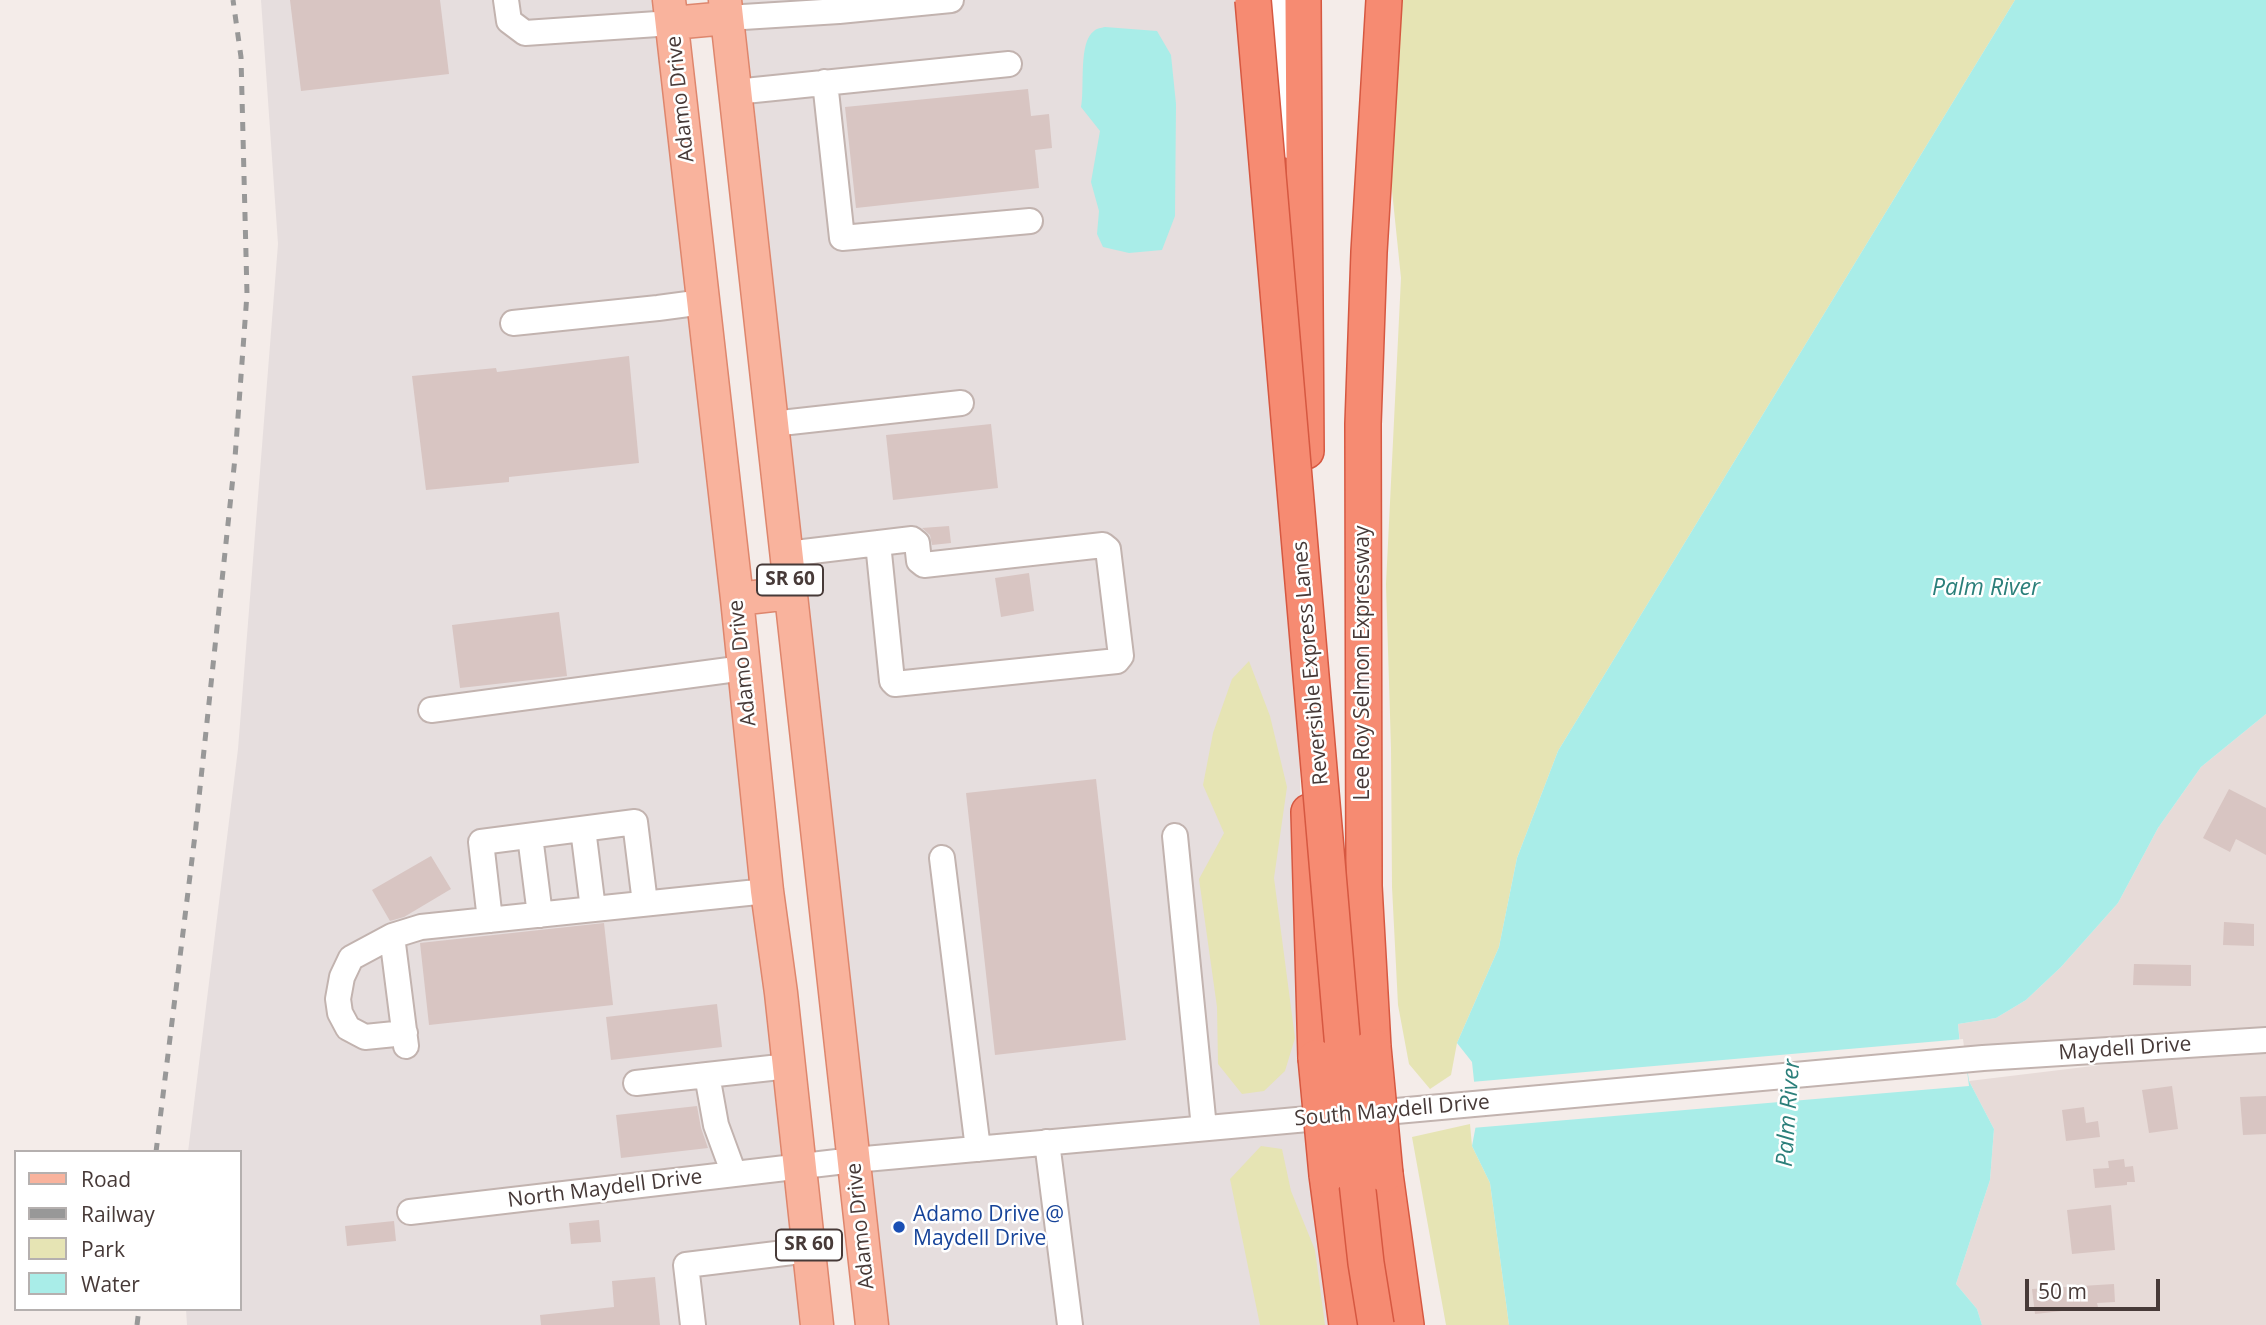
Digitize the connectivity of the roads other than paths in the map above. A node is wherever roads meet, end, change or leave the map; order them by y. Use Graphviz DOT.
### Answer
graph roads {
  1 [pos="506,0"];
  2 [pos="951,0"];
  3 [pos="1254,0"];
  4 [pos="1278,0"];
  5 [pos="1303,0"];
  6 [pos="1384,0"];
  7 [pos="838,5"];
  8 [pos="726,9"];
  9 [pos="671,12"];
  10 [pos="1009,64"];
  11 [pos="825,82"];
  12 [pos="735,92"];
  13 [pos="1030,221"];
  14 [pos="703,302"];
  15 [pos="1305,316"];
  16 [pos="513,323"];
  17 [pos="961,403"];
  18 [pos="772,424"];
  19 [pos="878,543"];
  20 [pos="787,554"];
  21 [pos="791,593"];
  22 [pos="737,600"];
  23 [pos="744,668"];
  24 [pos="430,710"];
  25 [pos="583,829"];
  26 [pos="530,836"];
  27 [pos="1175,836"];
  28 [pos="942,858"];
  29 [pos="767,891"];
  30 [pos="645,903"];
  31 [pos="593,909"];
  32 [pos="540,915"];
  33 [pos="490,920"];
  34 [pos="392,936"];
  35 [pos="2266,1040"];
  36 [pos="1983,1058"];
  37 [pos="789,1066"];
  38 [pos="707,1075"];
  39 [pos="636,1083"];
  40 [pos="1204,1128"];
  41 [pos="1047,1142"];
  42 [pos="978,1149"];
  43 [pos="854,1160"];
  44 [pos="800,1166"];
  45 [pos="734,1174"];
  46 [pos="410,1212"];
  47 [pos="809,1250"];
  48 [pos="692,1325"];
  49 [pos="817,1325"];
  50 [pos="872,1325"];
  51 [pos="1070,1325"];
  52 [pos="1346,1325"];
  53 [pos="1376,1325"];
  54 [pos="1406,1325"];
  1 -- 9 [label="street"];
  2 -- 7 [label="street"];
  3 -- 53 [label="highway, Reversible Express Lanes, bridge"];
  4 -- 15 [label="street"];
  5 -- 15 [label="highway"];
  6 -- 54 [label="highway, Lee Roy Selmon Expressway, bridge"];
  7 -- 8 [label="street"];
  8 -- 9 [label="main road"];
  8 -- 12 [label="main road, Adamo Drive / SR 60"];
  9 -- 14 [label="main road, Adamo Drive / SR 60"];
  10 -- 11 [label="street"];
  11 -- 12 [label="street"];
  11 -- 13 [label="street"];
  12 -- 18 [label="main road, Adamo Drive / SR 60"];
  14 -- 16 [label="street"];
  14 -- 22 [label="main road, Adamo Drive / SR 60"];
  15 -- 52 [label="highway, bridge"];
  17 -- 18 [label="street"];
  18 -- 20 [label="main road, Adamo Drive / SR 60"];
  19 -- 19 [label="street"];
  19 -- 20 [label="street"];
  20 -- 21 [label="main road, Adamo Drive / SR 60"];
  21 -- 22 [label="main road"];
  21 -- 43 [label="main road, Adamo Drive / SR 60"];
  22 -- 23 [label="main road, Adamo Drive / SR 60"];
  23 -- 24 [label="street"];
  23 -- 29 [label="main road, Adamo Drive / SR 60"];
  25 -- 26 [label="street"];
  25 -- 30 [label="street"];
  25 -- 31 [label="street"];
  26 -- 32 [label="street"];
  26 -- 33 [label="street"];
  27 -- 40 [label="street"];
  28 -- 42 [label="street"];
  29 -- 30 [label="street"];
  29 -- 37 [label="main road, Adamo Drive / SR 60"];
  30 -- 31 [label="street"];
  31 -- 32 [label="street"];
  32 -- 33 [label="street"];
  33 -- 34 [label="street"];
  34 -- 34 [label="street"];
  35 -- 36 [label="street, Maydell Drive"];
  36 -- 40 [label="street, South Maydell Drive"];
  37 -- 38 [label="street"];
  37 -- 44 [label="main road, Adamo Drive / SR 60"];
  38 -- 39 [label="street"];
  38 -- 45 [label="street"];
  40 -- 41 [label="street, South Maydell Drive"];
  41 -- 42 [label="street, South Maydell Drive"];
  41 -- 51 [label="street"];
  42 -- 43 [label="street, South Maydell Drive"];
  43 -- 44 [label="street, South Maydell Drive"];
  43 -- 50 [label="main road, Adamo Drive / SR 60"];
  44 -- 45 [label="street, North Maydell Drive"];
  44 -- 47 [label="main road, Adamo Drive / SR 60"];
  45 -- 46 [label="street, North Maydell Drive"];
  47 -- 48 [label="street"];
  47 -- 49 [label="main road, Adamo Drive / SR 60"];
}
